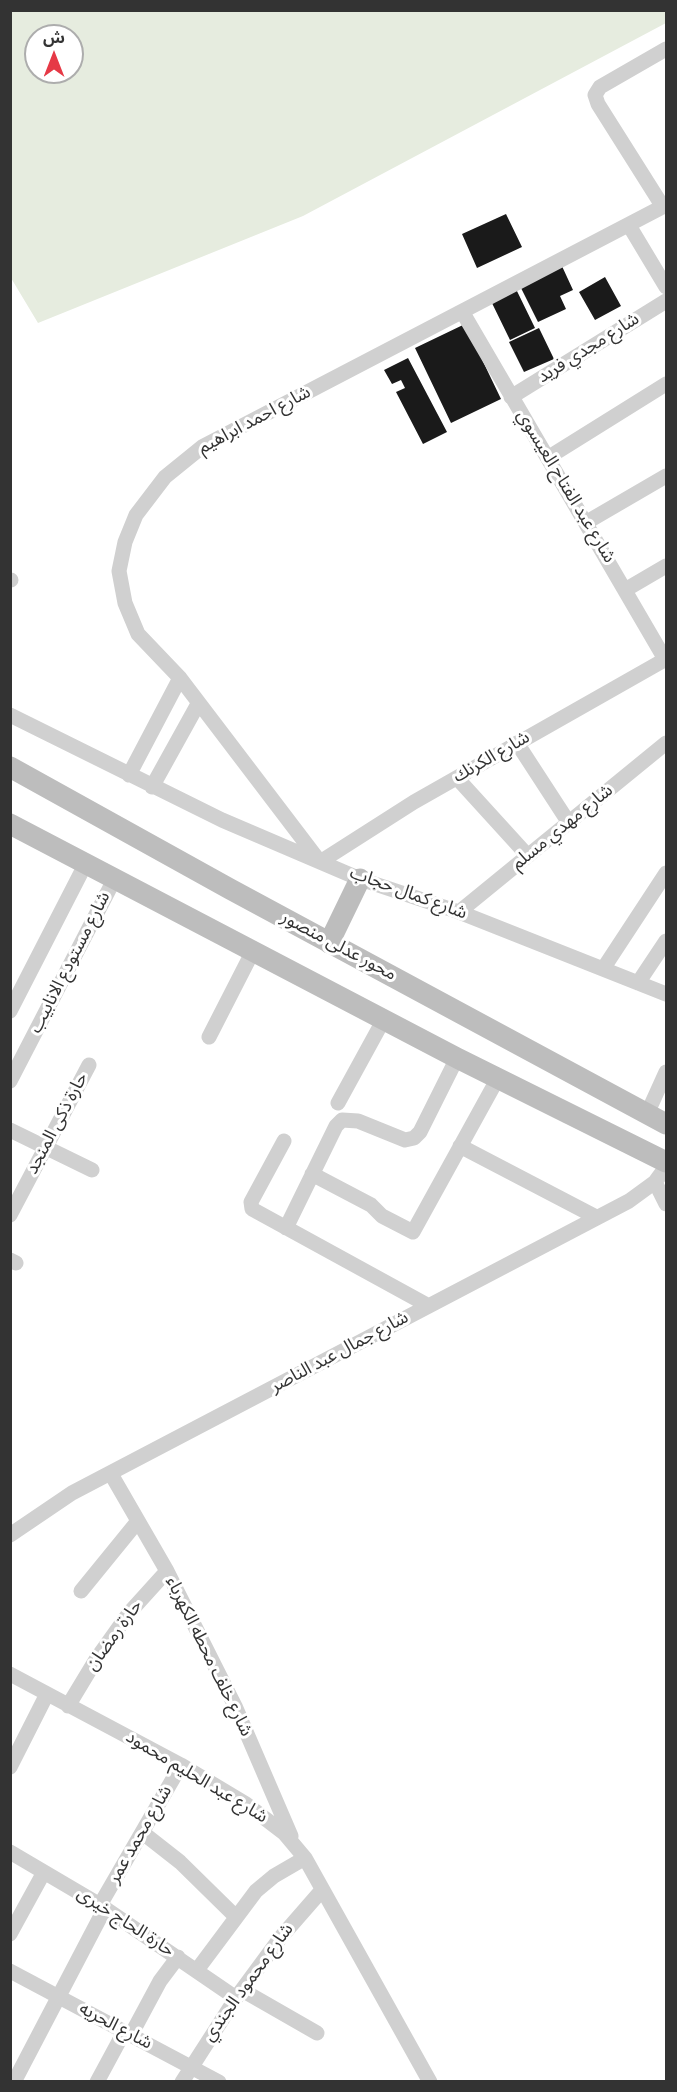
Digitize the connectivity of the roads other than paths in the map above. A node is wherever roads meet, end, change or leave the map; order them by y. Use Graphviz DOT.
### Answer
graph roads {
  1 [pos="665,53"];
  2 [pos="665,206"];
  3 [pos="630,227"];
  4 [pos="666,287"];
  5 [pos="666,301"];
  6 [pos="463,314"];
  7 [pos="666,384"];
  8 [pos="511,397"];
  9 [pos="549,457"];
  10 [pos="666,476"];
  11 [pos="587,522"];
  12 [pos="666,566"];
  13 [pos="625,590"];
  14 [pos="666,660"];
  15 [pos="180,678"];
  16 [pos="198,704"];
  17 [pos="10,716"];
  18 [pos="516,743"];
  19 [pos="666,743"];
  20 [pos="10,767"];
  21 [pos="129,775"];
  22 [pos="457,778"];
  23 [pos="152,787"];
  24 [pos="568,823"];
  25 [pos="10,824"];
  26 [pos="528,856"];
  27 [pos="321,862"];
  28 [pos="86,863"];
  29 [pos="666,873"];
  30 [pos="115,878"];
  31 [pos="360,879"];
  32 [pos="459,912"];
  33 [pos="666,941"];
  34 [pos="329,943"];
  35 [pos="254,951"];
  36 [pos="603,969"];
  37 [pos="638,983"];
  38 [pos="666,994"];
  39 [pos="10,1011"];
  40 [pos="384,1020"];
  41 [pos="209,1037"];
  42 [pos="457,1058"];
  43 [pos="89,1065"];
  44 [pos="666,1072"];
  45 [pos="498,1078"];
  46 [pos="10,1081"];
  47 [pos="338,1103"];
  48 [pos="647,1114"];
  49 [pos="666,1124"];
  50 [pos="10,1130"];
  51 [pos="284,1141"];
  52 [pos="460,1146"];
  53 [pos="46,1147"];
  54 [pos="666,1162"];
  55 [pos="666,1167"];
  56 [pos="92,1170"];
  57 [pos="312,1174"];
  58 [pos="655,1182"];
  59 [pos="666,1204"];
  60 [pos="10,1215"];
  61 [pos="596,1217"];
  62 [pos="286,1228"];
  63 [pos="429,1306"];
  64 [pos="111,1473"];
  65 [pos="138,1521"];
  66 [pos="10,1534"];
  67 [pos="166,1571"];
  68 [pos="81,1590"];
  69 [pos="10,1674"];
  70 [pos="47,1694"];
  71 [pos="68,1706"];
  72 [pos="181,1766"];
  73 [pos="10,1767"];
  74 [pos="143,1833"];
  75 [pos="295,1845"];
  76 [pos="10,1852"];
  77 [pos="305,1858"];
  78 [pos="44,1872"];
  79 [pos="322,1890"];
  80 [pos="103,1907"];
  81 [pos="236,1916"];
  82 [pos="10,1934"];
  83 [pos="178,1957"];
  84 [pos="197,1970"];
  85 [pos="10,1971"];
  86 [pos="239,1994"];
  87 [pos="58,1997"];
  88 [pos="127,2033"];
  89 [pos="317,2033"];
  90 [pos="190,2067"];
  91 [pos="14,2082"];
  92 [pos="97,2082"];
  93 [pos="182,2082"];
  94 [pos="219,2082"];
  95 [pos="430,2082"];
  1 -- 2 [label="street"];
  2 -- 3 [label="street, شارع احمد ابراهيم"];
  3 -- 4 [label="street"];
  3 -- 6 [label="street, شارع احمد ابراهيم"];
  5 -- 8 [label="street, شارع مجدي فريد"];
  6 -- 8 [label="street, شارع عبد الفتاح العيسوي"];
  6 -- 15 [label="street, شارع احمد ابراهيم"];
  7 -- 9 [label="street"];
  8 -- 9 [label="street, شارع عبد الفتاح العيسوي"];
  9 -- 11 [label="street, شارع عبد الفتاح العيسوي"];
  10 -- 11 [label="street"];
  11 -- 13 [label="street, شارع عبد الفتاح العيسوي"];
  12 -- 13 [label="street"];
  13 -- 14 [label="street, شارع عبد الفتاح العيسوي"];
  14 -- 18 [label="street, شارع الكرنك"];
  15 -- 16 [label="street, شارع احمد ابراهيم"];
  15 -- 21 [label="street"];
  16 -- 23 [label="street"];
  16 -- 27 [label="street, شارع احمد ابراهيم"];
  17 -- 21 [label="street, شارع كمال حجاب"];
  18 -- 22 [label="street, شارع الكرنك"];
  18 -- 24 [label="street"];
  19 -- 24 [label="street, شارع مهدي مسلم"];
  20 -- 34 [label="main road, محور عدلى منصور"];
  21 -- 23 [label="street, شارع كمال حجاب"];
  22 -- 26 [label="street"];
  22 -- 27 [label="street, شارع الكرنك"];
  23 -- 27 [label="street, شارع كمال حجاب"];
  24 -- 26 [label="street, شارع مهدي مسلم"];
  25 -- 28 [label="main road"];
  26 -- 32 [label="street, شارع مهدي مسلم"];
  27 -- 31 [label="street, شارع كمال حجاب"];
  28 -- 30 [label="main road"];
  28 -- 39 [label="street, شارع مستودع الانابيب"];
  29 -- 36 [label="street"];
  30 -- 35 [label="main road"];
  30 -- 46 [label="street, شارع مستودع الانابيب"];
  31 -- 32 [label="street, شارع كمال حجاب"];
  31 -- 34 [label="main road"];
  32 -- 36 [label="street, شارع كمال حجاب"];
  33 -- 37 [label="street"];
  34 -- 48 [label="main road, محور عدلى منصور"];
  35 -- 40 [label="main road"];
  35 -- 41 [label="street"];
  36 -- 37 [label="street, شارع كمال حجاب"];
  37 -- 38 [label="street, شارع كمال حجاب"];
  40 -- 42 [label="main road"];
  40 -- 47 [label="street"];
  42 -- 45 [label="main road"];
  42 -- 57 [label="street"];
  43 -- 53 [label="street, حارة ذكى المنجد"];
  44 -- 48 [label="street"];
  45 -- 52 [label="street"];
  45 -- 54 [label="main road"];
  48 -- 49 [label="main road, محور عدلى منصور"];
  50 -- 53 [label="street"];
  51 -- 62 [label="street"];
  52 -- 57 [label="street"];
  52 -- 61 [label="street"];
  53 -- 56 [label="street"];
  53 -- 60 [label="street, حارة ذكى المنجد"];
  55 -- 58 [label="street, شارع جمال عبد الناصر"];
  57 -- 62 [label="street"];
  58 -- 59 [label="street"];
  58 -- 61 [label="street, شارع جمال عبد الناصر"];
  61 -- 63 [label="street, شارع جمال عبد الناصر"];
  62 -- 63 [label="street"];
  63 -- 64 [label="street, شارع جمال عبد الناصر"];
  64 -- 65 [label="street, شارع خلف محطه الكهرباء"];
  64 -- 66 [label="street, شارع جمال عبد الناصر"];
  65 -- 67 [label="street, شارع خلف محطه الكهرباء"];
  65 -- 68 [label="street"];
  67 -- 71 [label="street, حارة رمضان"];
  67 -- 75 [label="street, شارع خلف محطه الكهرباء"];
  69 -- 70 [label="street, شارع عبد الحليم محمود"];
  70 -- 71 [label="street, شارع عبد الحليم محمود"];
  70 -- 73 [label="street"];
  71 -- 72 [label="street, شارع عبد الحليم محمود"];
  72 -- 74 [label="street, شارع محمد عمر"];
  72 -- 75 [label="street, شارع عبد الحليم محمود"];
  74 -- 80 [label="street, شارع محمد عمر"];
  74 -- 81 [label="street"];
  75 -- 77 [label="street, شارع عبد الحليم محمود"];
  76 -- 78 [label="street, حارة الحاج خيرى"];
  77 -- 79 [label="street, شارع عبد الحليم محمود"];
  77 -- 81 [label="street"];
  78 -- 80 [label="street, حارة الحاج خيرى"];
  78 -- 82 [label="street"];
  79 -- 86 [label="street, شارع محمود الجندي"];
  79 -- 95 [label="street, شارع عبد الحليم محمود"];
  80 -- 83 [label="street, حارة الحاج خيرى"];
  80 -- 87 [label="street, شارع محمد عمر"];
  81 -- 84 [label="street"];
  83 -- 84 [label="street, حارة الحاج خيرى"];
  83 -- 88 [label="street"];
  84 -- 86 [label="street, حارة الحاج خيرى"];
  85 -- 87 [label="street, شارع الحريه"];
  86 -- 89 [label="street, حارة الحاج خيرى"];
  86 -- 90 [label="street, شارع محمود الجندي"];
  87 -- 88 [label="street, شارع الحريه"];
  87 -- 91 [label="street, شارع محمد عمر"];
  88 -- 90 [label="street, شارع الحريه"];
  88 -- 92 [label="street"];
  90 -- 93 [label="street, شارع محمود الجندي"];
  90 -- 94 [label="street, شارع الحريه"];
}
